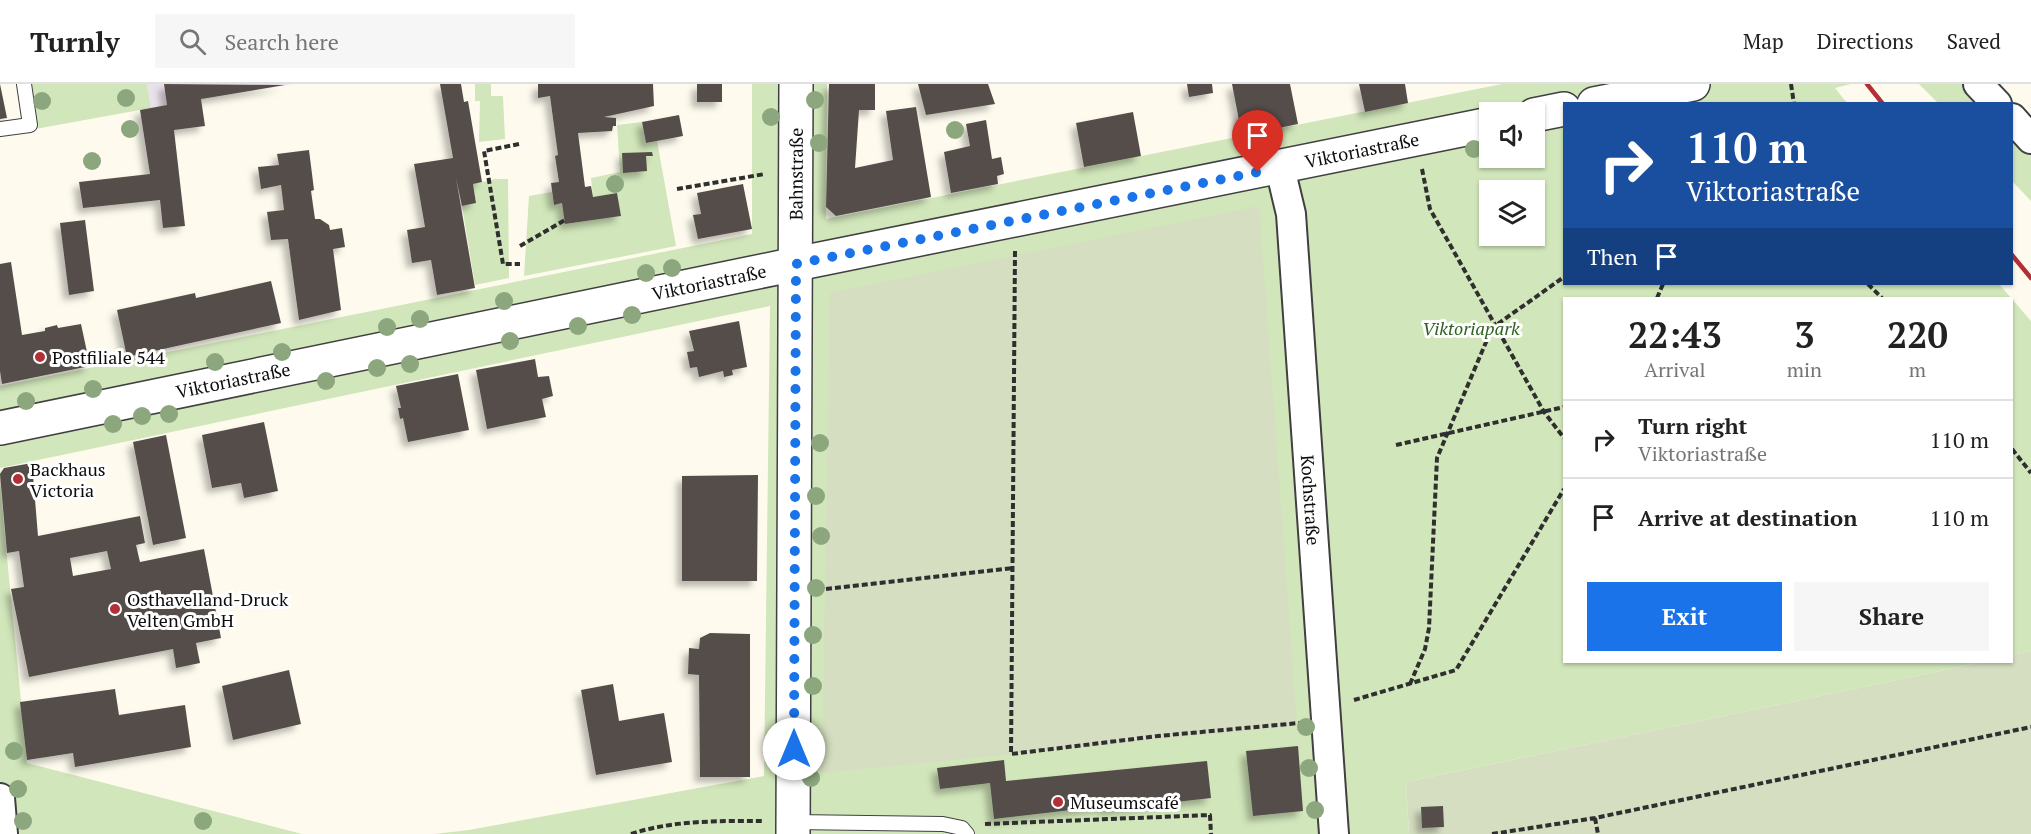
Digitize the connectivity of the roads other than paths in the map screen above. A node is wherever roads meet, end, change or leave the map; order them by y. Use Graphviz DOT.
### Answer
graph roads {
  1 [pos="24,84"];
  2 [pos="796,84"];
  3 [pos="1693,84"];
  4 [pos="1978,84"];
  5 [pos="1604,102"];
  6 [pos="1995,102"];
  7 [pos="1563,109"];
  8 [pos="1545,113"];
  9 [pos="2013,119"];
  10 [pos="1479,126"];
  11 [pos="0,129"];
  12 [pos="2031,139"];
  13 [pos="1280,168"];
  14 [pos="796,264"];
  15 [pos="0,428"];
  16 [pos="0,798"];
  17 [pos="793,828"];
  18 [pos="873,829"];
  19 [pos="3,834"];
  20 [pos="967,834"];
  21 [pos="1334,834"];
  1 -- 11 [label="lane"];
  2 -- 14 [label="street, Bahnstraße"];
  3 -- 5 [label="street"];
  4 -- 6 [label="street"];
  7 -- 8 [label="street"];
  9 -- 12 [label="street"];
  10 -- 13 [label="street, Viktoriastraße"];
  13 -- 14 [label="street, Viktoriastraße"];
  13 -- 21 [label="street, Kochstraße"];
  14 -- 15 [label="street, Viktoriastraße"];
  14 -- 17 [label="street, Bahnstraße"];
  16 -- 19 [label="street"];
  17 -- 18 [label="lane"];
  18 -- 20 [label="lane"];
}
